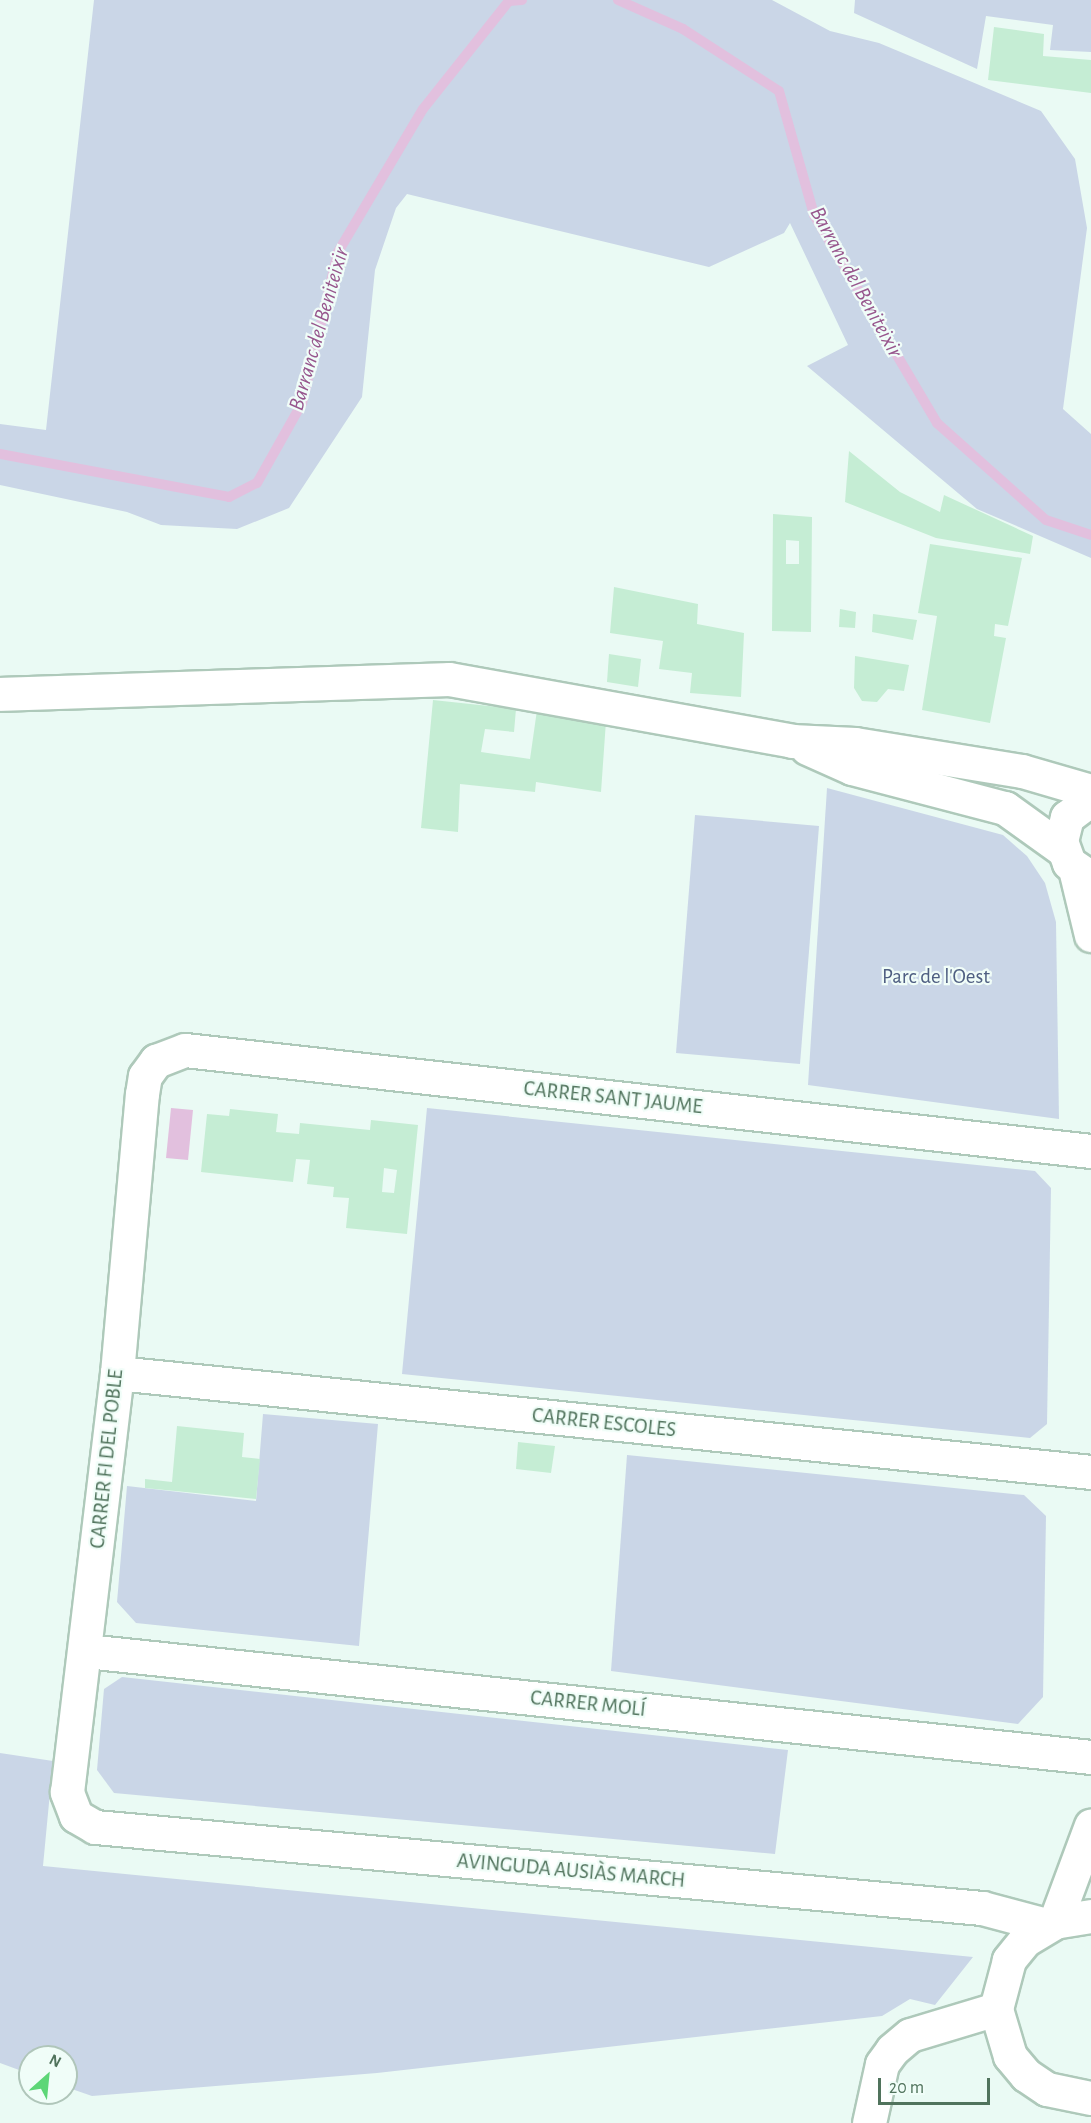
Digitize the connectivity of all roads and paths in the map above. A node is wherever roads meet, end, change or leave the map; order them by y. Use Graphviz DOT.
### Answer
graph roads {
  1 [pos="0,694"];
  2 [pos="792,741"];
  3 [pos="1091,791"];
  4 [pos="1091,799"];
  5 [pos="1076,865"];
  6 [pos="1091,935"];
  7 [pos="145,1076"];
  8 [pos="1091,1151"];
  9 [pos="117,1373"];
  10 [pos="1091,1472"];
  11 [pos="86,1651"];
  12 [pos="1091,1757"];
  13 [pos="1091,1825"];
  14 [pos="95,1827"];
  15 [pos="1091,1916"];
  16 [pos="1050,1924"];
  17 [pos="996,2009"];
  18 [pos="1091,2098"];
  19 [pos="869,2123"];
  1 -- 2 [label="street"];
  2 -- 3 [label="street"];
  2 -- 5 [label="street"];
  4 -- 5 [label="street"];
  5 -- 6 [label="street"];
  7 -- 8 [label="street, CARRER SANT JAUME"];
  7 -- 9 [label="street, CARRER FI DEL POBLE"];
  9 -- 10 [label="street, CARRER ESCOLES"];
  9 -- 11 [label="street, CARRER FI DEL POBLE"];
  11 -- 12 [label="street, CARRER MOLÍ"];
  11 -- 14 [label="street, CARRER FI DEL POBLE"];
  13 -- 16 [label="street"];
  14 -- 16 [label="street, AVINGUDA AUSIÀS MARCH"];
  15 -- 16 [label="street"];
  16 -- 17 [label="street"];
  17 -- 18 [label="street"];
  17 -- 19 [label="street"];
}
